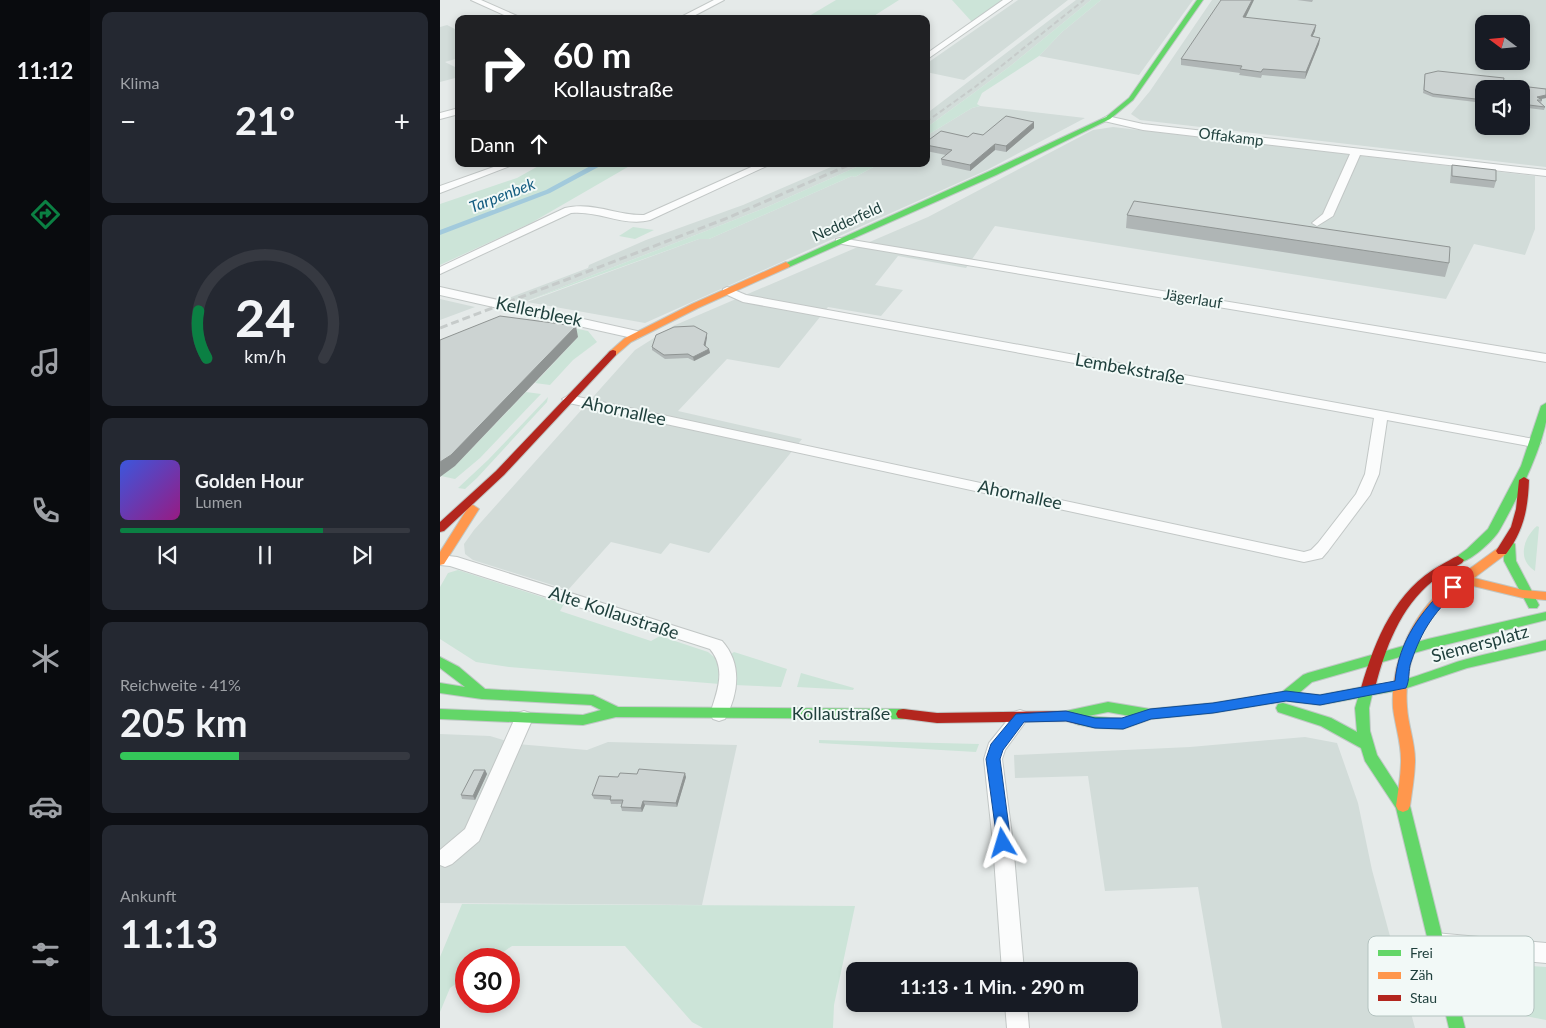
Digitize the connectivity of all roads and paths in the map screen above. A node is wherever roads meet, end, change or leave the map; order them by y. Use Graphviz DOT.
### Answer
graph roads {
  1 [pos="475,0"];
  2 [pos="720,0"];
  3 [pos="1008,0"];
  4 [pos="1200,0"];
  5 [pos="511,15"];
  6 [pos="689,15"];
  7 [pos="930,55"];
  8 [pos="455,112"];
  9 [pos="440,116"];
  10 [pos="1107,119"];
  11 [pos="1356,152"];
  12 [pos="502,167"];
  13 [pos="759,167"];
  14 [pos="1546,173"];
  15 [pos="440,190"];
  16 [pos="1316,223"];
  17 [pos="840,241"];
  18 [pos="440,272"];
  19 [pos="440,291"];
  20 [pos="727,292"];
  21 [pos="637,335"];
  22 [pos="1546,358"];
  23 [pos="569,399"];
  24 [pos="1546,406"];
  25 [pos="1382,415"];
  26 [pos="1534,443"];
  27 [pos="1526,466"];
  28 [pos="500,473"];
  29 [pos="440,528"];
  30 [pos="1509,544"];
  31 [pos="440,560"];
  32 [pos="1426,580"];
  33 [pos="1465,580"];
  34 [pos="1530,596"];
  35 [pos="1546,596"];
  36 [pos="1546,616"];
  37 [pos="1532,618"];
  38 [pos="1546,644"];
  39 [pos="1407,650"];
  40 [pos="1522,650"];
  41 [pos="1377,659"];
  42 [pos="440,662"];
  43 [pos="1356,665"];
  44 [pos="1372,672"];
  45 [pos="1401,685"];
  46 [pos="1389,687"];
  47 [pos="440,688"];
  48 [pos="1365,691"];
  49 [pos="482,694"];
  50 [pos="1286,696"];
  51 [pos="1260,701"];
  52 [pos="1400,705"];
  53 [pos="616,712"];
  54 [pos="440,714"];
  55 [pos="719,714"];
  56 [pos="1150,714"];
  57 [pos="1066,716"];
  58 [pos="1020,717"];
  59 [pos="524,718"];
  60 [pos="1366,744"];
  61 [pos="1403,806"];
  62 [pos="445,858"];
  63 [pos="1433,936"];
  64 [pos="1012,962"];
  65 [pos="1017,1012"];
  66 [pos="1018,1028"];
  1 -- 5 [label="street"];
  2 -- 6 [label="street"];
  3 -- 7 [label="street"];
  4 -- 10 [label="main road, Nedderfeld"];
  8 -- 9 [label="street"];
  10 -- 11 [label="street, Offakamp"];
  10 -- 17 [label="main road, Nedderfeld"];
  11 -- 14 [label="street, Offakamp"];
  11 -- 16 [label="street"];
  12 -- 15 [label="street"];
  13 -- 18 [label="street"];
  17 -- 20 [label="main road, Nedderfeld"];
  17 -- 22 [label="street, Jägerlauf"];
  19 -- 21 [label="street, Kellerbleek"];
  20 -- 21 [label="main road, Nedderfeld"];
  20 -- 25 [label="street, Lembekstraße"];
  21 -- 23 [label="main road, Nedderfeld"];
  23 -- 25 [label="street, Ahornallee"];
  23 -- 28 [label="main road, Nedderfeld"];
  24 -- 26 [label="main road"];
  25 -- 26 [label="street, Lembekstraße"];
  26 -- 27 [label="main road"];
  27 -- 30 [label="main road"];
  27 -- 32 [label="main road"];
  28 -- 29 [label="main road, Nedderfeld"];
  28 -- 31 [label="main road, Nedderfeld"];
  30 -- 33 [label="main road"];
  30 -- 34 [label="main road"];
  31 -- 55 [label="street, Alte Kollaustraße"];
  32 -- 33 [label="main road"];
  32 -- 41 [label="main road"];
  33 -- 34 [label="main road"];
  33 -- 39 [label="main road"];
  34 -- 35 [label="main road"];
  34 -- 37 [label="main road"];
  36 -- 37 [label="main road, Siemersplatz"];
  37 -- 39 [label="main road, Siemersplatz"];
  37 -- 40 [label="main road"];
  38 -- 40 [label="main road, Siemersplatz"];
  39 -- 41 [label="main road, Siemersplatz"];
  39 -- 45 [label="main road"];
  40 -- 45 [label="main road, Siemersplatz"];
  41 -- 43 [label="main road, Kollaustraße"];
  41 -- 44 [label="main road"];
  42 -- 49 [label="main road"];
  43 -- 44 [label="main road"];
  43 -- 50 [label="main road, Kollaustraße"];
  44 -- 46 [label="main road"];
  44 -- 48 [label="main road"];
  45 -- 46 [label="main road, Siemersplatz"];
  45 -- 52 [label="main road"];
  46 -- 48 [label="main road, Siemersplatz"];
  46 -- 52 [label="main road"];
  47 -- 49 [label="main road, Kollaustraße"];
  48 -- 50 [label="main road, Kollaustraße"];
  48 -- 60 [label="main road"];
  49 -- 53 [label="main road, Kollaustraße"];
  50 -- 51 [label="main road, Kollaustraße"];
  51 -- 56 [label="main road, Kollaustraße"];
  51 -- 60 [label="main road"];
  52 -- 61 [label="main road"];
  53 -- 55 [label="main road, Kollaustraße"];
  53 -- 59 [label="main road, Kollaustraße"];
  54 -- 59 [label="main road, Kollaustraße"];
  55 -- 58 [label="main road, Kollaustraße"];
  56 -- 57 [label="main road, Kollaustraße"];
  56 -- 57 [label="main road, Kollaustraße"];
  57 -- 58 [label="main road, Kollaustraße"];
  58 -- 64 [label="street"];
  59 -- 62 [label="street"];
  60 -- 61 [label="main road"];
  61 -- 63 [label="main road"];
  65 -- 66 [label="street"];
}
